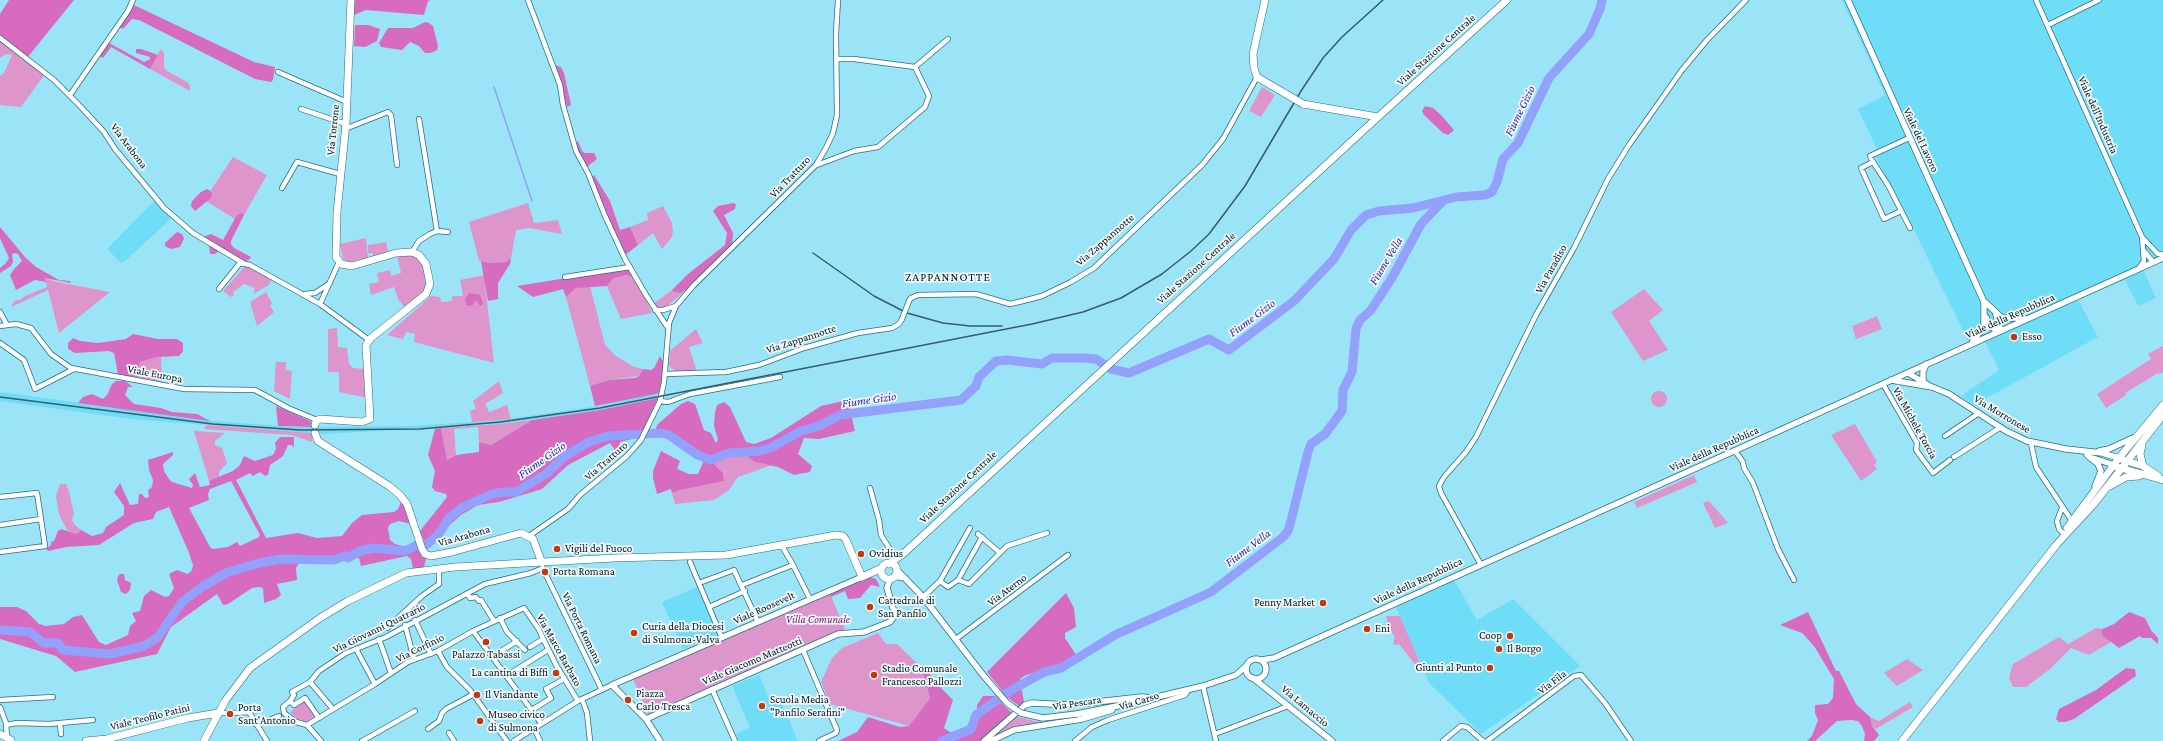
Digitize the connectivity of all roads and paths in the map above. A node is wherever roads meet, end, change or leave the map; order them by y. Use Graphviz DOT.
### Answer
graph roads {
  1 [pos="133,0"];
  2 [pos="351,0"];
  3 [pos="528,0"];
  4 [pos="838,0"];
  5 [pos="1265,0"];
  6 [pos="1507,0"];
  7 [pos="1746,0"];
  8 [pos="1849,0"];
  9 [pos="2036,0"];
  10 [pos="2100,0"];
  11 [pos="2048,25"];
  12 [pos="0,38"];
  13 [pos="948,39"];
  14 [pos="836,59"];
  15 [pos="915,67"];
  16 [pos="278,72"];
  17 [pos="1257,77"];
  18 [pos="70,95"];
  19 [pos="347,102"];
  20 [pos="301,109"];
  21 [pos="1378,117"];
  22 [pos="419,119"];
  23 [pos="346,127"];
  24 [pos="1909,138"];
  25 [pos="826,148"];
  26 [pos="831,158"];
  27 [pos="1872,162"];
  28 [pos="397,165"];
  29 [pos="816,165"];
  30 [pos="340,174"];
  31 [pos="282,188"];
  32 [pos="1901,211"];
  33 [pos="1910,228"];
  34 [pos="437,231"];
  35 [pos="448,232"];
  36 [pos="2142,237"];
  37 [pos="2144,250"];
  38 [pos="2153,250"];
  39 [pos="412,252"];
  40 [pos="2163,254"];
  41 [pos="2163,258"];
  42 [pos="339,262"];
  43 [pos="2153,262"];
  44 [pos="243,263"];
  45 [pos="630,267"];
  46 [pos="2139,268"];
  47 [pos="565,277"];
  48 [pos="331,282"];
  49 [pos="219,289"];
  50 [pos="304,294"];
  51 [pos="1984,302"];
  52 [pos="320,304"];
  53 [pos="676,306"];
  54 [pos="655,310"];
  55 [pos="0,312"];
  56 [pos="1996,314"];
  57 [pos="1986,316"];
  58 [pos="2030,317"];
  59 [pos="7,325"];
  60 [pos="0,326"];
  61 [pos="668,328"];
  62 [pos="1998,332"];
  63 [pos="369,340"];
  64 [pos="0,343"];
  65 [pos="1966,346"];
  66 [pos="1926,364"];
  67 [pos="74,369"];
  68 [pos="1908,372"];
  69 [pos="665,374"];
  70 [pos="780,377"];
  71 [pos="1891,380"];
  72 [pos="1923,380"];
  73 [pos="1883,384"];
  74 [pos="1915,384"];
  75 [pos="1932,387"];
  76 [pos="660,401"];
  77 [pos="2163,405"];
  78 [pos="1979,413"];
  79 [pos="2163,415"];
  80 [pos="316,426"];
  81 [pos="2000,427"];
  82 [pos="1945,436"];
  83 [pos="2135,437"];
  84 [pos="2143,442"];
  85 [pos="2031,443"];
  86 [pos="1735,451"];
  87 [pos="2088,454"];
  88 [pos="2119,458"];
  89 [pos="2127,461"];
  90 [pos="2114,465"];
  91 [pos="2142,466"];
  92 [pos="2121,468"];
  93 [pos="2148,476"];
  94 [pos="2163,479"];
  95 [pos="870,488"];
  96 [pos="2104,491"];
  97 [pos="0,497"];
  98 [pos="2086,500"];
  99 [pos="2062,508"];
  100 [pos="41,519"];
  101 [pos="2072,521"];
  102 [pos="0,525"];
  103 [pos="970,528"];
  104 [pos="1047,533"];
  105 [pos="2064,534"];
  106 [pos="529,536"];
  107 [pos="782,546"];
  108 [pos="0,552"];
  109 [pos="999,552"];
  110 [pos="902,554"];
  111 [pos="1068,555"];
  112 [pos="896,559"];
  113 [pos="690,562"];
  114 [pos="1480,564"];
  115 [pos="793,565"];
  116 [pos="893,567"];
  117 [pos="439,568"];
  118 [pos="882,568"];
  119 [pos="544,569"];
  120 [pos="865,576"];
  121 [pos="882,576"];
  122 [pos="892,578"];
  123 [pos="907,579"];
  124 [pos="958,580"];
  125 [pos="1794,580"];
  126 [pos="940,581"];
  127 [pos="699,583"];
  128 [pos="742,585"];
  129 [pos="745,591"];
  130 [pos="468,594"];
  131 [pos="923,597"];
  132 [pos="810,599"];
  133 [pos="709,607"];
  134 [pos="524,608"];
  135 [pos="500,618"];
  136 [pos="415,620"];
  137 [pos="494,621"];
  138 [pos="758,622"];
  139 [pos="405,626"];
  140 [pos="388,631"];
  141 [pos="473,632"];
  142 [pos="722,638"];
  143 [pos="543,639"];
  144 [pos="956,639"];
  145 [pos="379,640"];
  146 [pos="517,641"];
  147 [pos="530,647"];
  148 [pos="356,649"];
  149 [pos="525,650"];
  150 [pos="548,650"];
  151 [pos="803,650"];
  152 [pos="438,651"];
  153 [pos="431,654"];
  154 [pos="492,657"];
  155 [pos="1274,658"];
  156 [pos="414,659"];
  157 [pos="1260,660"];
  158 [pos="1246,666"];
  159 [pos="1265,668"];
  160 [pos="391,673"];
  161 [pos="1264,674"];
  162 [pos="1236,675"];
  163 [pos="506,676"];
  164 [pos="1252,678"];
  165 [pos="564,679"];
  166 [pos="310,682"];
  167 [pos="375,684"];
  168 [pos="612,686"];
  169 [pos="1203,686"];
  170 [pos="1266,687"];
  171 [pos="712,689"];
  172 [pos="602,690"];
  173 [pos="1188,690"];
  174 [pos="474,694"];
  175 [pos="53,697"];
  176 [pos="1157,698"];
  177 [pos="0,700"];
  178 [pos="580,700"];
  179 [pos="290,701"];
  180 [pos="0,706"];
  181 [pos="1119,706"];
  182 [pos="1288,706"];
  183 [pos="333,708"];
  184 [pos="532,710"];
  185 [pos="415,711"];
  186 [pos="218,713"];
  187 [pos="281,714"];
  188 [pos="319,718"];
  189 [pos="646,719"];
  190 [pos="94,720"];
  191 [pos="60,723"];
  192 [pos="541,723"];
  193 [pos="255,724"];
  194 [pos="6,725"];
  195 [pos="307,725"];
  196 [pos="534,728"];
  197 [pos="428,729"];
  198 [pos="449,733"];
  199 [pos="61,734"];
  200 [pos="1214,734"];
  201 [pos="9,739"];
  202 [pos="86,741"];
  203 [pos="204,741"];
  204 [pos="267,741"];
  205 [pos="321,741"];
  206 [pos="362,741"];
  207 [pos="454,741"];
  208 [pos="507,741"];
  209 [pos="514,741"];
  210 [pos="540,741"];
  211 [pos="590,741"];
  212 [pos="660,741"];
  213 [pos="735,741"];
  214 [pos="819,741"];
  215 [pos="984,741"];
  216 [pos="991,741"];
  217 [pos="1075,741"];
  218 [pos="1216,741"];
  219 [pos="1332,741"];
  220 [pos="1443,741"];
  221 [pos="1483,741"];
  222 [pos="1487,741"];
  223 [pos="1631,741"];
  224 [pos="1902,741"];
  1 -- 18 [label="street"];
  2 -- 19 [label="main road, Via Torrone"];
  3 -- 45 [label="street"];
  4 -- 14 [label="street, Via Tratturo"];
  5 -- 17 [label="main road"];
  6 -- 21 [label="main road, Viale Stazione Centrale"];
  7 -- 114 [label="street, Via Paradiso"];
  8 -- 24 [label="street, Viale del Lavoro"];
  9 -- 11 [label="street, Viale dell'Industria"];
  10 -- 11 [label="street"];
  11 -- 36 [label="street, Viale dell'Industria"];
  12 -- 18 [label="street, Via Arabona"];
  13 -- 15 [label="street"];
  14 -- 15 [label="street"];
  14 -- 25 [label="street, Via Tratturo"];
  15 -- 26 [label="street"];
  16 -- 19 [label="street"];
  17 -- 21 [label="main road, bridge"];
  17 -- 69 [label="street, Via Zappannotte, bridge"];
  18 -- 44 [label="street, Via Arabona"];
  19 -- 23 [label="main road, Via Torrone"];
  20 -- 23 [label="street"];
  21 -- 110 [label="main road, Viale Stazione Centrale"];
  22 -- 34 [label="street"];
  23 -- 28 [label="street"];
  23 -- 30 [label="main road, Via Torrone"];
  24 -- 27 [label="street"];
  24 -- 51 [label="street, Viale del Lavoro"];
  25 -- 26 [label="street"];
  25 -- 29 [label="street, Via Tratturo"];
  26 -- 29 [label="street"];
  27 -- 32 [label="street"];
  27 -- 32 [label="street"];
  29 -- 53 [label="street, Via Tratturo"];
  30 -- 31 [label="street"];
  30 -- 42 [label="main road, Via Torrone"];
  32 -- 33 [label="street"];
  34 -- 35 [label="street"];
  34 -- 39 [label="street"];
  36 -- 37 [label="street, Viale dell'Industria"];
  36 -- 38 [label="street, Viale dell'Industria"];
  37 -- 43 [label="street, Viale dell'Industria"];
  37 -- 46 [label="street, Viale dell'Industria"];
  38 -- 40 [label="street, Viale dell'Industria"];
  38 -- 43 [label="street"];
  39 -- 42 [label="main road"];
  39 -- 63 [label="main road"];
  41 -- 43 [label="street, Viale della Repubblica"];
  42 -- 48 [label="street"];
  43 -- 46 [label="street, Viale della Repubblica"];
  44 -- 49 [label="street"];
  44 -- 50 [label="street, Via Arabona"];
  45 -- 47 [label="street"];
  45 -- 54 [label="street"];
  46 -- 58 [label="street, Viale della Repubblica"];
  48 -- 50 [label="street"];
  48 -- 52 [label="street"];
  50 -- 52 [label="street, Via Arabona"];
  51 -- 56 [label="street"];
  51 -- 57 [label="street"];
  52 -- 63 [label="street, Via Arabona"];
  53 -- 54 [label="street"];
  53 -- 61 [label="street, Via Tratturo"];
  54 -- 61 [label="street"];
  55 -- 59 [label="street"];
  56 -- 58 [label="street"];
  56 -- 62 [label="street"];
  57 -- 62 [label="street"];
  57 -- 65 [label="street"];
  58 -- 62 [label="street, Viale della Repubblica"];
  59 -- 60 [label="street, Viale Europa"];
  59 -- 67 [label="street, Viale Europa"];
  61 -- 69 [label="street, Via Tratturo"];
  62 -- 65 [label="street, Viale della Repubblica"];
  63 -- 80 [label="main road"];
  64 -- 67 [label="street"];
  65 -- 66 [label="street, Viale della Repubblica"];
  66 -- 68 [label="street, Viale della Repubblica"];
  66 -- 72 [label="street"];
  67 -- 80 [label="street, Viale Europa"];
  68 -- 71 [label="street, Viale della Repubblica"];
  68 -- 72 [label="street, Via Morronese"];
  68 -- 74 [label="street"];
  69 -- 76 [label="street, Via Tratturo"];
  70 -- 76 [label="street"];
  71 -- 73 [label="street, Viale della Repubblica"];
  71 -- 74 [label="street, Via Morronese"];
  72 -- 75 [label="street, Via Morronese"];
  73 -- 81 [label="street, Via Michele Torcia"];
  73 -- 86 [label="street, Viale della Repubblica"];
  74 -- 75 [label="street, Via Morronese"];
  75 -- 78 [label="street, Via Morronese"];
  76 -- 106 [label="street, Via Tratturo"];
  77 -- 83 [label="main road"];
  78 -- 81 [label="street, Via Morronese"];
  78 -- 82 [label="street"];
  79 -- 84 [label="main road"];
  80 -- 106 [label="main road, Via Arabona"];
  81 -- 85 [label="street, Via Morronese"];
  83 -- 87 [label="street, Via Morronese"];
  83 -- 88 [label="main road"];
  84 -- 89 [label="main road"];
  84 -- 91 [label="main road"];
  85 -- 87 [label="street, Via Morronese"];
  85 -- 99 [label="street"];
  86 -- 114 [label="street, Viale della Repubblica"];
  86 -- 125 [label="street"];
  87 -- 88 [label="street, Via Morronese"];
  87 -- 90 [label="street, Via Morronese"];
  87 -- 98 [label="street, Via Morronese"];
  88 -- 89 [label="main road"];
  88 -- 90 [label="main road"];
  89 -- 91 [label="main road"];
  89 -- 92 [label="main road"];
  90 -- 92 [label="main road"];
  90 -- 98 [label="main road"];
  91 -- 94 [label="main road"];
  92 -- 93 [label="main road"];
  92 -- 96 [label="main road"];
  93 -- 94 [label="main road"];
  93 -- 96 [label="main road"];
  95 -- 112 [label="street"];
  96 -- 105 [label="main road"];
  97 -- 100 [label="street"];
  98 -- 101 [label="main road"];
  99 -- 101 [label="street"];
  99 -- 105 [label="street"];
  100 -- 102 [label="street"];
  100 -- 108 [label="street"];
  101 -- 105 [label="main road"];
  103 -- 126 [label="street"];
  104 -- 109 [label="street"];
  105 -- 224 [label="main road"];
  106 -- 119 [label="main road"];
  107 -- 115 [label="street"];
  107 -- 119 [label="main road"];
  107 -- 120 [label="main road"];
  109 -- 124 [label="street"];
  109 -- 124 [label="street"];
  110 -- 112 [label="main road, Viale Stazione Centrale"];
  110 -- 116 [label="main road, Viale Stazione Centrale"];
  111 -- 144 [label="street, Via Aterno"];
  112 -- 116 [label="main road, Viale Stazione Centrale"];
  113 -- 127 [label="street"];
  114 -- 155 [label="street, Viale della Repubblica"];
  115 -- 128 [label="street"];
  115 -- 132 [label="street"];
  116 -- 118 [label="main road, Viale Roosevelt"];
  116 -- 122 [label="main road"];
  116 -- 123 [label="street, Via Pescara"];
  117 -- 119 [label="main road"];
  117 -- 140 [label="street"];
  117 -- 186 [label="main road"];
  118 -- 120 [label="main road, Viale Roosevelt"];
  118 -- 121 [label="main road"];
  119 -- 130 [label="street, Via Giovanni Quatrario"];
  119 -- 172 [label="street, Via Porta Romana"];
  120 -- 121 [label="main road"];
  120 -- 132 [label="street, Viale Roosevelt"];
  121 -- 122 [label="main road"];
  122 -- 123 [label="street"];
  122 -- 151 [label="street, Viale Giacomo Matteotti"];
  123 -- 131 [label="street, Via Pescara"];
  124 -- 126 [label="street"];
  126 -- 131 [label="street"];
  127 -- 128 [label="street"];
  127 -- 133 [label="street"];
  128 -- 129 [label="street"];
  129 -- 133 [label="street"];
  129 -- 138 [label="street"];
  130 -- 136 [label="street, Via Giovanni Quatrario"];
  130 -- 137 [label="street"];
  131 -- 144 [label="street, Via Pescara"];
  132 -- 138 [label="street, Viale Roosevelt"];
  133 -- 142 [label="street"];
  134 -- 135 [label="street, Via Corfinio"];
  134 -- 143 [label="street, Via Marco Barbato"];
  135 -- 137 [label="street, Via Corfinio"];
  135 -- 146 [label="street"];
  136 -- 139 [label="street, Via Giovanni Quatrario"];
  136 -- 153 [label="street"];
  137 -- 141 [label="street, Via Corfinio"];
  138 -- 142 [label="street, Viale Roosevelt"];
  139 -- 140 [label="street, Via Giovanni Quatrario"];
  139 -- 156 [label="street"];
  140 -- 145 [label="street, Via Giovanni Quatrario"];
  141 -- 152 [label="street, Via Corfinio"];
  141 -- 154 [label="street"];
  142 -- 168 [label="street, Viale Roosevelt"];
  143 -- 147 [label="street"];
  143 -- 150 [label="street, Via Marco Barbato"];
  144 -- 181 [label="street, Via Pescara, bridge"];
  145 -- 148 [label="street, Via Giovanni Quatrario"];
  145 -- 160 [label="street"];
  146 -- 149 [label="street"];
  146 -- 154 [label="street"];
  148 -- 166 [label="street, Via Giovanni Quatrario"];
  148 -- 167 [label="street"];
  150 -- 163 [label="street"];
  150 -- 165 [label="street, Via Marco Barbato"];
  151 -- 171 [label="street, Viale Giacomo Matteotti"];
  151 -- 214 [label="street"];
  152 -- 153 [label="street, Via Corfinio"];
  152 -- 174 [label="street"];
  153 -- 156 [label="street, Via Corfinio"];
  154 -- 163 [label="street"];
  155 -- 157 [label="street, Viale della Repubblica"];
  155 -- 159 [label="street, Viale della Repubblica"];
  156 -- 160 [label="street, Via Corfinio"];
  157 -- 158 [label="street"];
  157 -- 159 [label="street"];
  158 -- 162 [label="street, Via Pescara"];
  158 -- 164 [label="street"];
  159 -- 161 [label="street"];
  160 -- 167 [label="street, Via Corfinio"];
  161 -- 164 [label="street"];
  161 -- 170 [label="street, Via Lamaccio"];
  162 -- 164 [label="street, Via Pescara"];
  162 -- 169 [label="street, Via Pescara"];
  163 -- 184 [label="street"];
  164 -- 170 [label="street, Via Lamaccio"];
  165 -- 178 [label="street, Via Marco Barbato"];
  165 -- 184 [label="street"];
  166 -- 179 [label="street, Via Giovanni Quatrario"];
  166 -- 183 [label="street"];
  167 -- 183 [label="street, Via Corfinio"];
  168 -- 172 [label="street, Viale Roosevelt"];
  168 -- 189 [label="street"];
  169 -- 173 [label="street, Via Pescara"];
  169 -- 200 [label="street"];
  170 -- 182 [label="street, Via Lamaccio"];
  171 -- 189 [label="street, Viale Giacomo Matteotti"];
  171 -- 213 [label="street"];
  172 -- 178 [label="street, Viale Roosevelt"];
  173 -- 176 [label="street, Via Pescara"];
  173 -- 217 [label="street, Via Carso"];
  174 -- 197 [label="street"];
  174 -- 208 [label="street"];
  175 -- 177 [label="street"];
  176 -- 181 [label="street, Via Pescara"];
  176 -- 215 [label="street"];
  178 -- 192 [label="street, Viale Roosevelt"];
  178 -- 211 [label="street, Via Marco Barbato"];
  179 -- 187 [label="street, Via Giovanni Quatrario"];
  179 -- 188 [label="street"];
  180 -- 194 [label="street"];
  181 -- 216 [label="street"];
  182 -- 200 [label="street"];
  182 -- 219 [label="street, Via Lamaccio"];
  183 -- 188 [label="street, Via Corfinio"];
  184 -- 192 [label="street"];
  185 -- 206 [label="street"];
  186 -- 193 [label="street"];
  186 -- 202 [label="main road, Viale Teofilo Patini"];
  186 -- 203 [label="main road"];
  187 -- 193 [label="street"];
  187 -- 195 [label="street"];
  188 -- 195 [label="street, Via Corfinio"];
  189 -- 212 [label="street"];
  190 -- 191 [label="street"];
  191 -- 194 [label="street"];
  191 -- 199 [label="street"];
  192 -- 196 [label="street, Viale Roosevelt"];
  193 -- 204 [label="street"];
  194 -- 201 [label="street"];
  195 -- 205 [label="street"];
  196 -- 209 [label="street, Viale Roosevelt"];
  196 -- 210 [label="street"];
  198 -- 207 [label="street"];
  200 -- 218 [label="street"];
  220 -- 221 [label="street"];
  222 -- 223 [label="street, Via Fila"];
}
